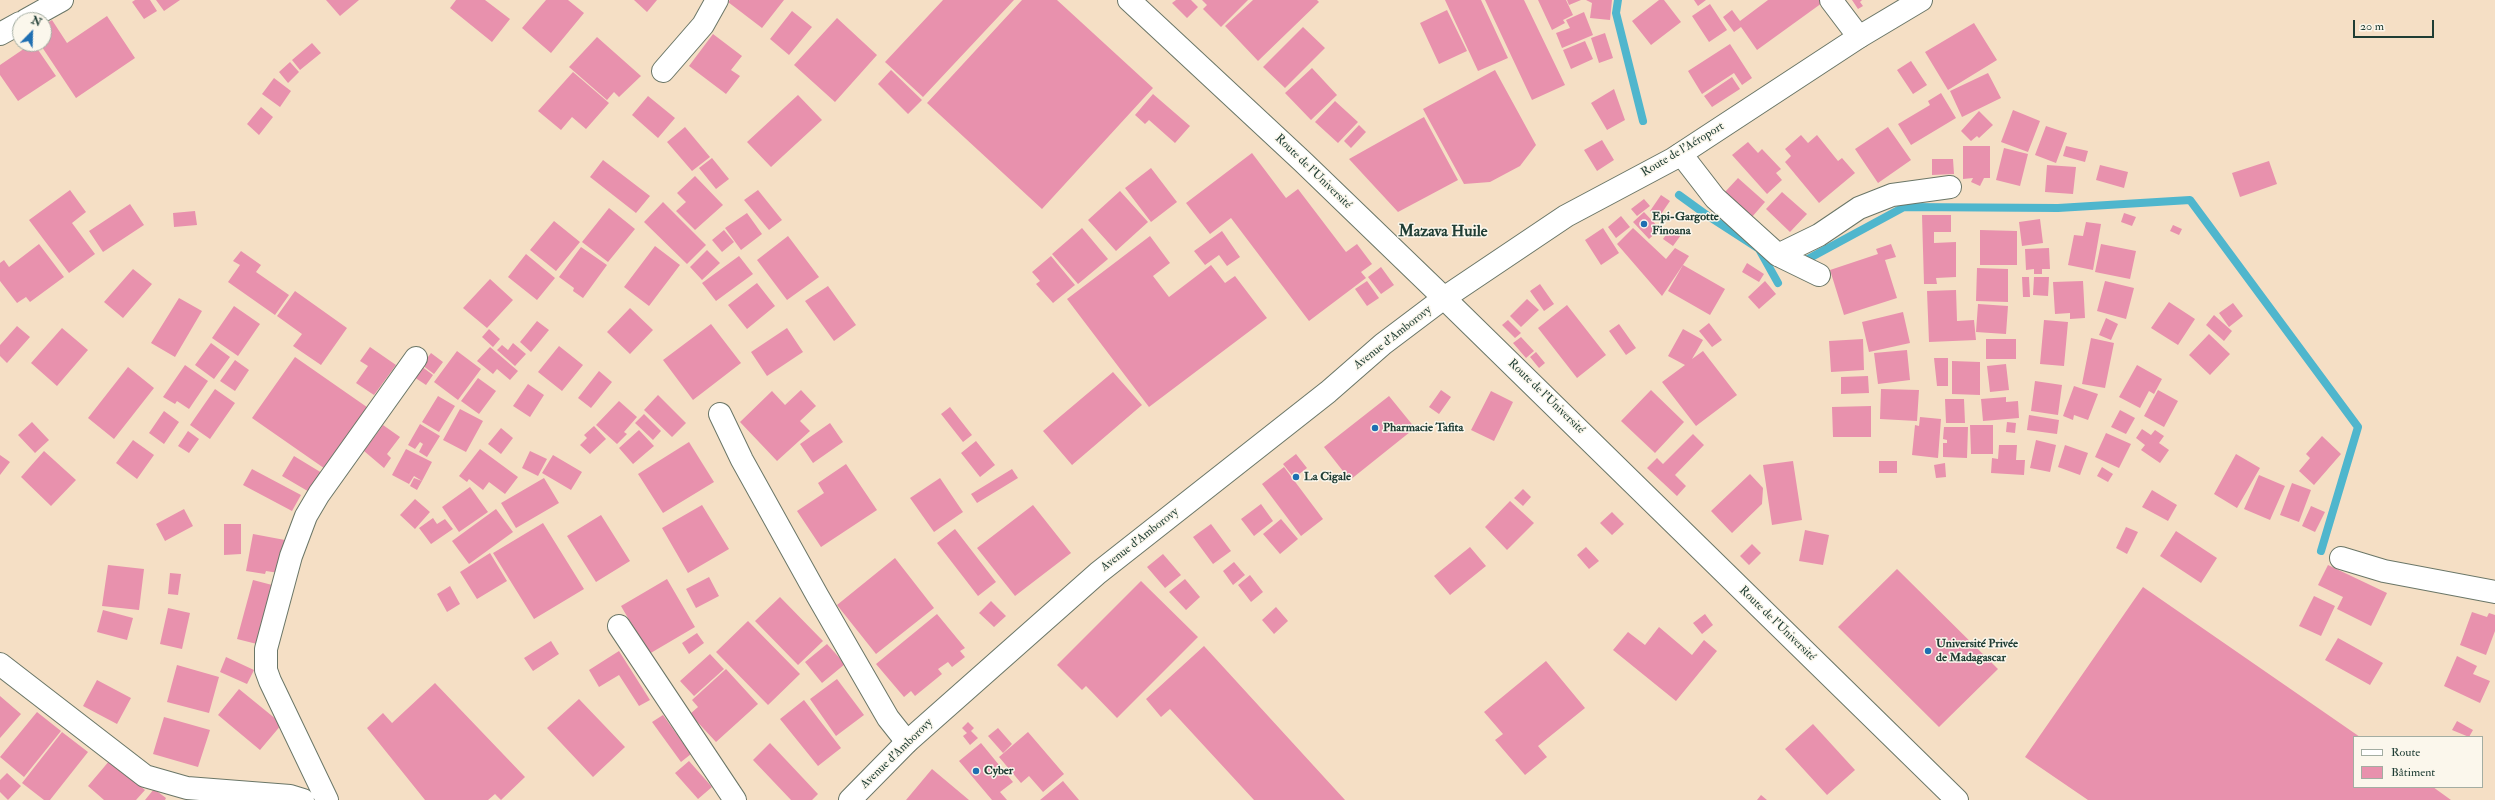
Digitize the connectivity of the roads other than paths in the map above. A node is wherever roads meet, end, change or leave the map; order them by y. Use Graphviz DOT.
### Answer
graph roads {
  1 [pos="62,0"];
  2 [pos="717,0"];
  3 [pos="1129,0"];
  4 [pos="1831,0"];
  5 [pos="1921,0"];
  6 [pos="40,12"];
  7 [pos="12,27"];
  8 [pos="0,34"];
  9 [pos="1859,37"];
  10 [pos="663,71"];
  11 [pos="1681,154"];
  12 [pos="1950,187"];
  13 [pos="1778,255"];
  14 [pos="1819,275"];
  15 [pos="1444,298"];
  16 [pos="416,358"];
  17 [pos="720,414"];
  18 [pos="2341,558"];
  19 [pos="2495,592"];
  20 [pos="619,626"];
  21 [pos="0,664"];
  22 [pos="907,742"];
  23 [pos="303,800"];
  24 [pos="326,800"];
  25 [pos="735,800"];
  26 [pos="850,800"];
  27 [pos="1957,800"];
  1 -- 6 [label="street"];
  2 -- 10 [label="street"];
  3 -- 15 [label="street, Route de l'Université"];
  4 -- 9 [label="street"];
  5 -- 9 [label="street, Route de l'Aéroport"];
  7 -- 8 [label="street"];
  9 -- 11 [label="street, Route de l'Aéroport"];
  11 -- 13 [label="street"];
  11 -- 15 [label="street, Route de l'Aéroport"];
  12 -- 13 [label="street"];
  13 -- 14 [label="street"];
  15 -- 22 [label="street, Avenue d'Amborovy"];
  15 -- 27 [label="street, Route de l'Université"];
  16 -- 24 [label="street"];
  17 -- 22 [label="street"];
  18 -- 19 [label="street"];
  20 -- 25 [label="street"];
  21 -- 23 [label="street"];
  22 -- 26 [label="street, Avenue d'Amborovy"];
}
